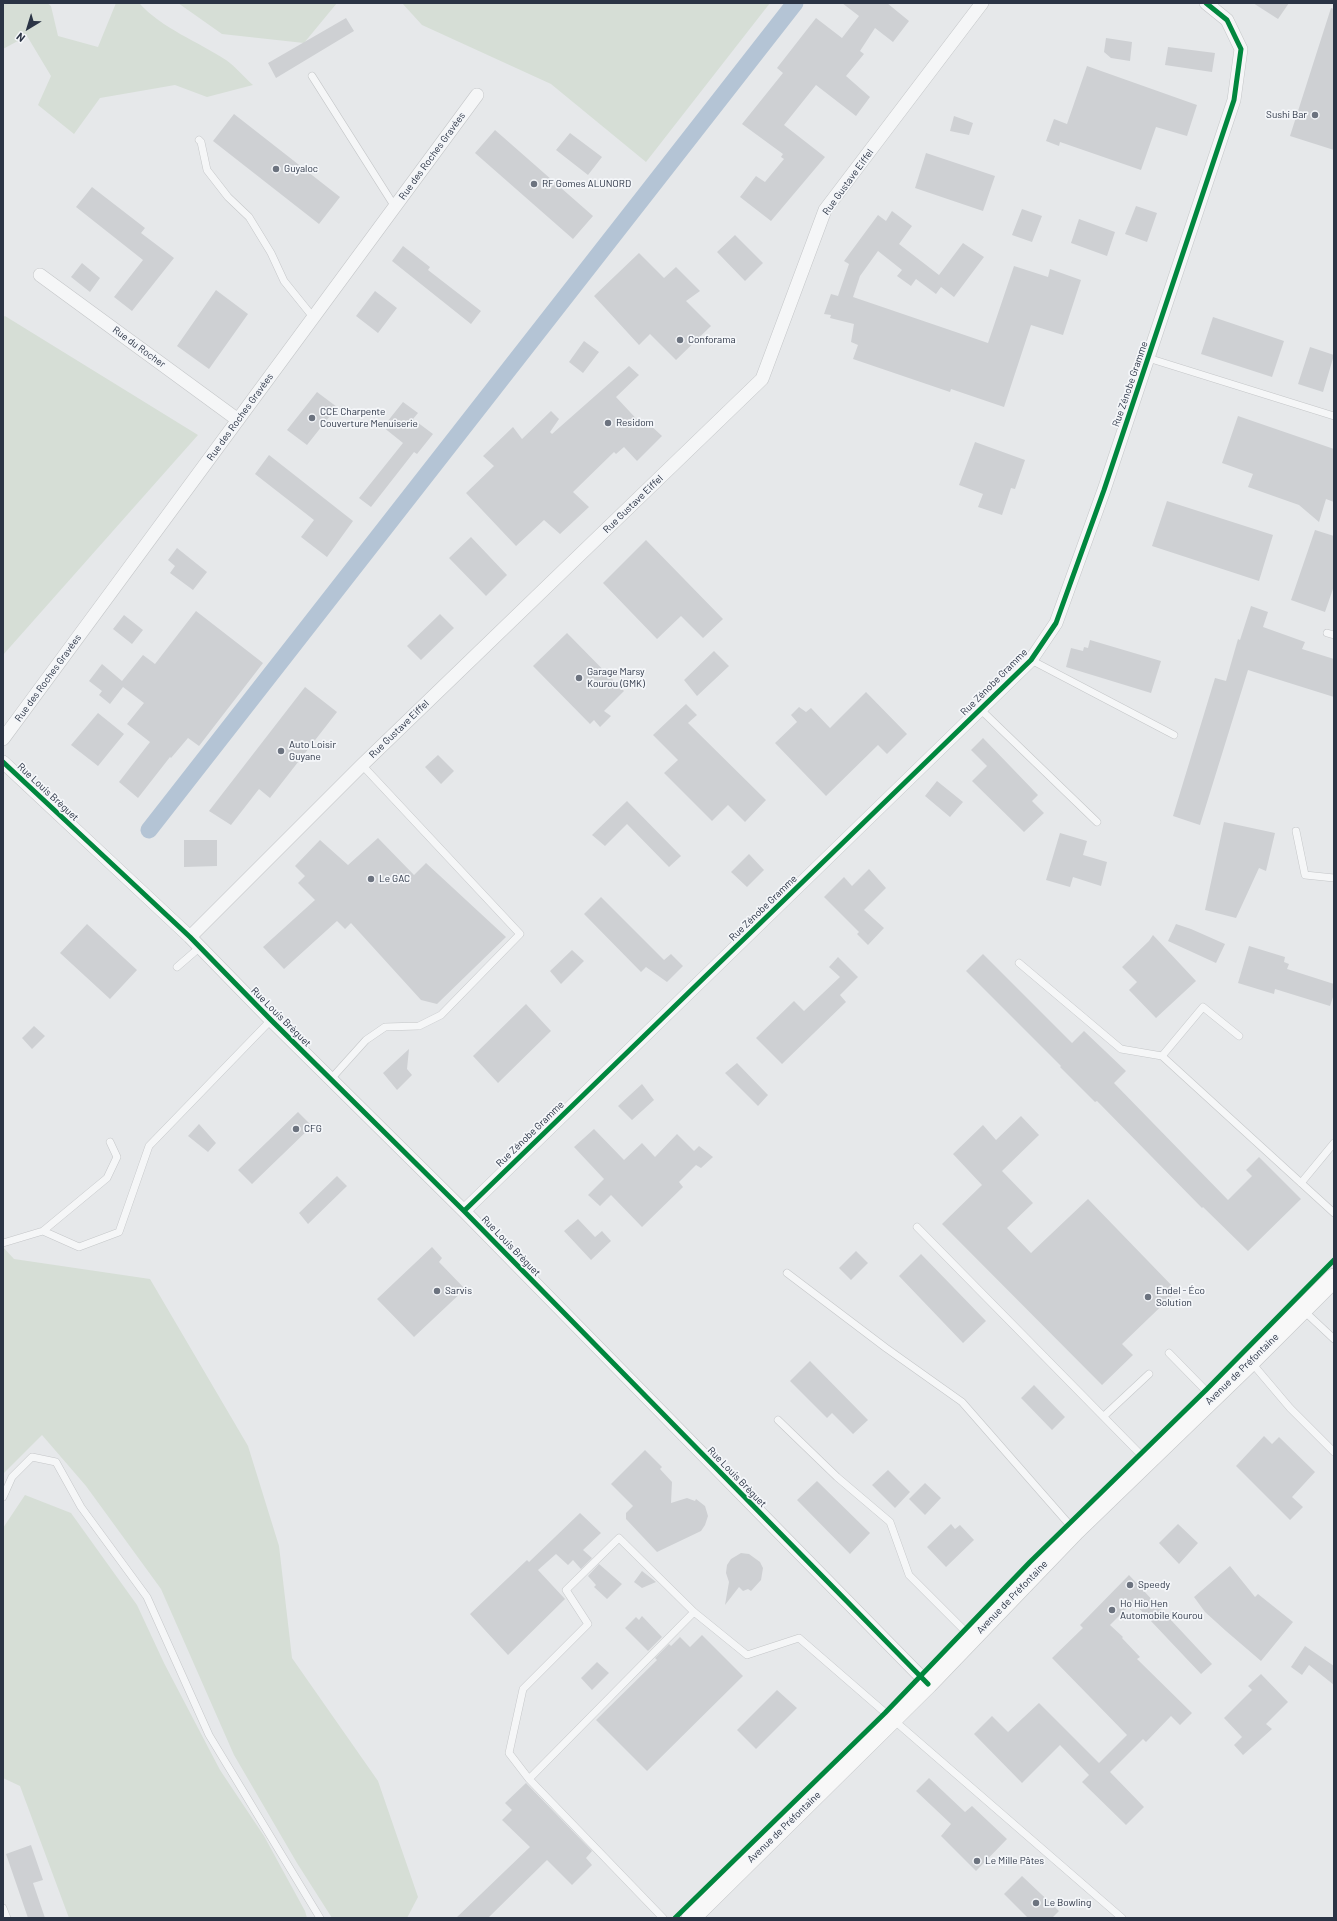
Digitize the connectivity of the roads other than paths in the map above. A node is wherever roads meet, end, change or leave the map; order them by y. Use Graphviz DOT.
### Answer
graph roads {
  1 [pos="982,3"];
  2 [pos="1206,3"];
  3 [pos="312,76"];
  4 [pos="477,96"];
  5 [pos="199,140"];
  6 [pos="395,207"];
  7 [pos="40,275"];
  8 [pos="313,317"];
  9 [pos="1148,358"];
  10 [pos="1334,416"];
  11 [pos="238,420"];
  12 [pos="1031,660"];
  13 [pos="980,709"];
  14 [pos="1174,735"];
  15 [pos="3,739"];
  16 [pos="3,762"];
  17 [pos="362,765"];
  18 [pos="1097,822"];
  19 [pos="1296,830"];
  20 [pos="1334,878"];
  21 [pos="190,937"];
  22 [pos="199,948"];
  23 [pos="1019,963"];
  24 [pos="177,967"];
  25 [pos="270,1020"];
  26 [pos="1240,1036"];
  27 [pos="1162,1056"];
  28 [pos="330,1080"];
  29 [pos="110,1142"];
  30 [pos="1334,1143"];
  31 [pos="1301,1183"];
  32 [pos="464,1211"];
  33 [pos="1334,1213"];
  34 [pos="917,1227"];
  35 [pos="43,1231"];
  36 [pos="3,1244"];
  37 [pos="787,1274"];
  38 [pos="1334,1278"];
  39 [pos="1303,1310"];
  40 [pos="1334,1339"];
  41 [pos="1169,1353"];
  42 [pos="1250,1362"];
  43 [pos="1149,1374"];
  44 [pos="1213,1398"];
  45 [pos="1104,1416"];
  46 [pos="778,1420"];
  47 [pos="1334,1452"];
  48 [pos="1148,1461"];
  49 [pos="3,1497"];
  50 [pos="1075,1531"];
  51 [pos="694,1612"];
  52 [pos="972,1639"];
  53 [pos="928,1684"];
  54 [pos="893,1720"];
  55 [pos="529,1780"];
  56 [pos="3,1908"];
  57 [pos="7,1918"];
  58 [pos="320,1918"];
  59 [pos="663,1918"];
  60 [pos="691,1918"];
  61 [pos="1122,1918"];
  1 -- 17 [label="street, Rue Gustave Eiffel"];
  2 -- 9 [label="street, Rue Zénobe Gramme"];
  3 -- 6 [label="lane"];
  4 -- 6 [label="street, Rue des Roches Gravées"];
  5 -- 8 [label="lane"];
  6 -- 8 [label="street, Rue des Roches Gravées"];
  7 -- 11 [label="street, Rue du Rocher"];
  8 -- 11 [label="street, Rue des Roches Gravées"];
  9 -- 10 [label="lane"];
  9 -- 12 [label="street, Rue Zénobe Gramme"];
  11 -- 15 [label="street, Rue des Roches Gravées"];
  12 -- 13 [label="street, Rue Zénobe Gramme"];
  12 -- 14 [label="lane"];
  13 -- 18 [label="lane"];
  13 -- 32 [label="street, Rue Zénobe Gramme"];
  16 -- 21 [label="street, Rue Louis Brèguet"];
  17 -- 21 [label="street, Rue Gustave Eiffel"];
  17 -- 28 [label="lane"];
  19 -- 20 [label="lane"];
  21 -- 22 [label="street, Rue Louis Brèguet"];
  22 -- 24 [label="lane"];
  22 -- 25 [label="street, Rue Louis Brèguet"];
  23 -- 27 [label="lane"];
  25 -- 28 [label="street, Rue Louis Brèguet"];
  25 -- 35 [label="lane"];
  26 -- 27 [label="lane"];
  27 -- 31 [label="lane"];
  28 -- 32 [label="street, Rue Louis Brèguet"];
  29 -- 35 [label="lane"];
  30 -- 31 [label="lane"];
  31 -- 33 [label="lane"];
  32 -- 53 [label="street, Rue Louis Brèguet"];
  34 -- 45 [label="lane"];
  35 -- 36 [label="lane"];
  37 -- 50 [label="lane"];
  38 -- 39 [label="main road, Avenue de Préfontaine"];
  39 -- 40 [label="lane"];
  39 -- 42 [label="main road, Avenue de Préfontaine"];
  41 -- 44 [label="lane"];
  42 -- 44 [label="main road, Avenue de Préfontaine"];
  42 -- 47 [label="lane"];
  43 -- 45 [label="lane"];
  44 -- 48 [label="main road, Avenue de Préfontaine"];
  45 -- 48 [label="lane"];
  46 -- 52 [label="lane"];
  48 -- 50 [label="main road, Avenue de Préfontaine"];
  49 -- 58 [label="lane"];
  50 -- 52 [label="main road, Avenue de Préfontaine"];
  51 -- 54 [label="lane"];
  51 -- 55 [label="lane"];
  51 -- 55 [label="lane"];
  52 -- 53 [label="main road, Avenue de Préfontaine"];
  53 -- 54 [label="main road, Avenue de Préfontaine"];
  54 -- 60 [label="main road, Avenue de Préfontaine"];
  54 -- 61 [label="lane"];
  55 -- 59 [label="lane"];
  56 -- 57 [label="lane"];
}
